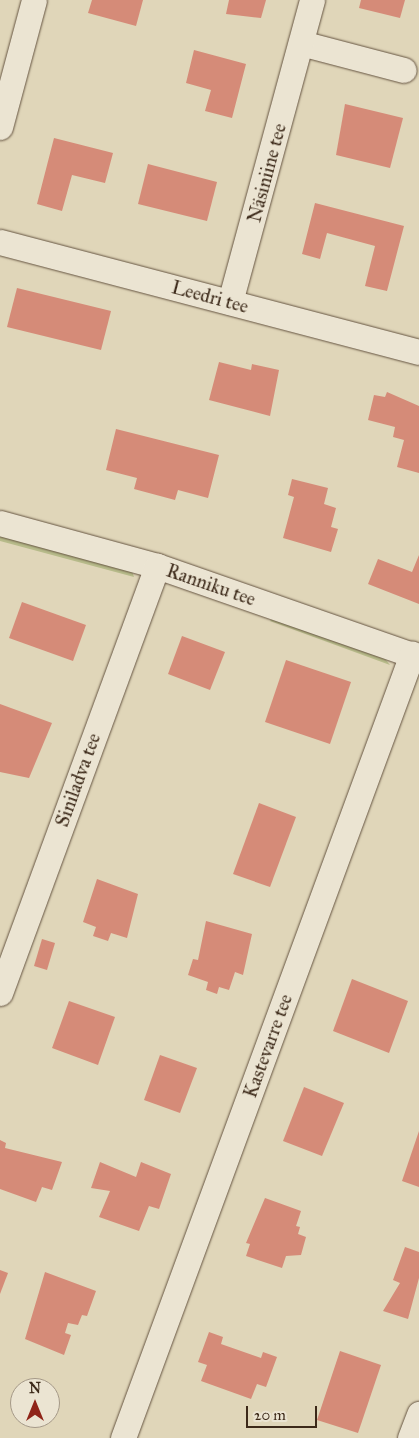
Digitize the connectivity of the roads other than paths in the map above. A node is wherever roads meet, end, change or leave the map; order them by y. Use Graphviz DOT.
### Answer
graph roads {
  1 [pos="34,0"];
  2 [pos="312,0"];
  3 [pos="301,43"];
  4 [pos="404,70"];
  5 [pos="0,128"];
  6 [pos="0,242"];
  7 [pos="230,302"];
  8 [pos="419,352"];
  9 [pos="0,523"];
  10 [pos="157,566"];
  11 [pos="416,656"];
  12 [pos="0,994"];
  13 [pos="419,1414"];
  14 [pos="123,1438"];
  15 [pos="410,1438"];
  1 -- 5 [label="street"];
  2 -- 3 [label="street, Näsiniine tee"];
  3 -- 4 [label="street"];
  3 -- 7 [label="street, Näsiniine tee"];
  6 -- 7 [label="street, Leedri tee"];
  7 -- 8 [label="street, Leedri tee"];
  9 -- 10 [label="street, Ranniku tee"];
  10 -- 11 [label="street, Ranniku tee"];
  10 -- 12 [label="street, Siniladva tee"];
  11 -- 14 [label="street, Kastevarre tee"];
  13 -- 15 [label="street"];
}
